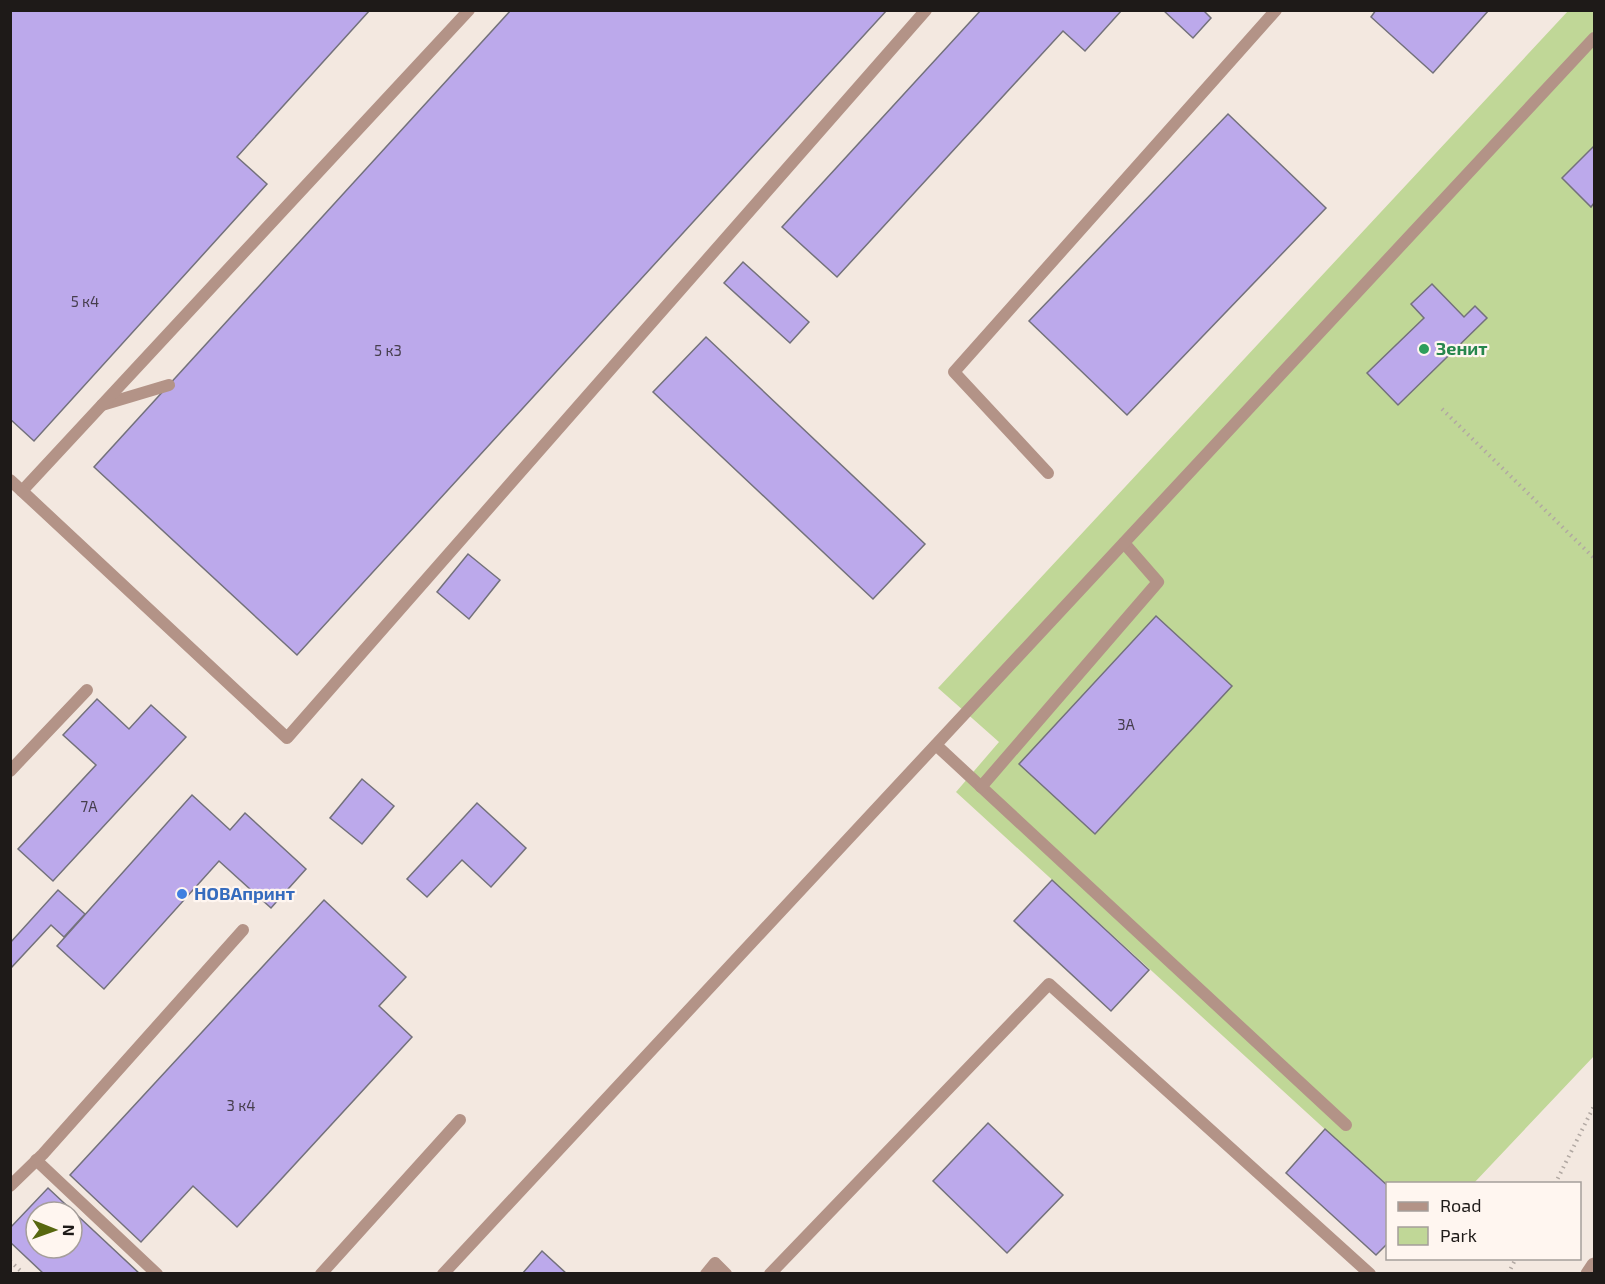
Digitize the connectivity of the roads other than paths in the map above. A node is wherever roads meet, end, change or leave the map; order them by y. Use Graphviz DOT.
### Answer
graph roads {
  1 [pos="469,10"];
  2 [pos="926,10"];
  3 [pos="1276,10"];
  4 [pos="1594,38"];
  5 [pos="169,385"];
  6 [pos="101,405"];
  7 [pos="1048,473"];
  8 [pos="10,480"];
  9 [pos="22,491"];
  10 [pos="1124,543"];
  11 [pos="87,690"];
  12 [pos="936,745"];
  13 [pos="10,771"];
  14 [pos="981,787"];
  15 [pos="243,930"];
  16 [pos="460,1120"];
  17 [pos="1346,1125"];
  18 [pos="36,1161"];
  19 [pos="10,1186"];
  20 [pos="1594,1265"];
  21 [pos="157,1274"];
  22 [pos="321,1274"];
  23 [pos="443,1274"];
  24 [pos="706,1274"];
  25 [pos="726,1274"];
  26 [pos="770,1274"];
  27 [pos="1370,1274"];
  28 [pos="1588,1274"];
  1 -- 6 [label="lane"];
  2 -- 9 [label="lane"];
  3 -- 7 [label="lane"];
  4 -- 10 [label="lane"];
  5 -- 6 [label="lane"];
  6 -- 9 [label="lane"];
  8 -- 9 [label="lane"];
  10 -- 12 [label="lane"];
  10 -- 14 [label="lane"];
  11 -- 13 [label="lane"];
  12 -- 14 [label="lane"];
  12 -- 23 [label="lane"];
  14 -- 17 [label="lane"];
  15 -- 18 [label="lane"];
  16 -- 22 [label="lane"];
  18 -- 19 [label="lane"];
  18 -- 21 [label="lane"];
  20 -- 28 [label="street"];
  24 -- 25 [label="lane"];
  26 -- 27 [label="lane"];
}
